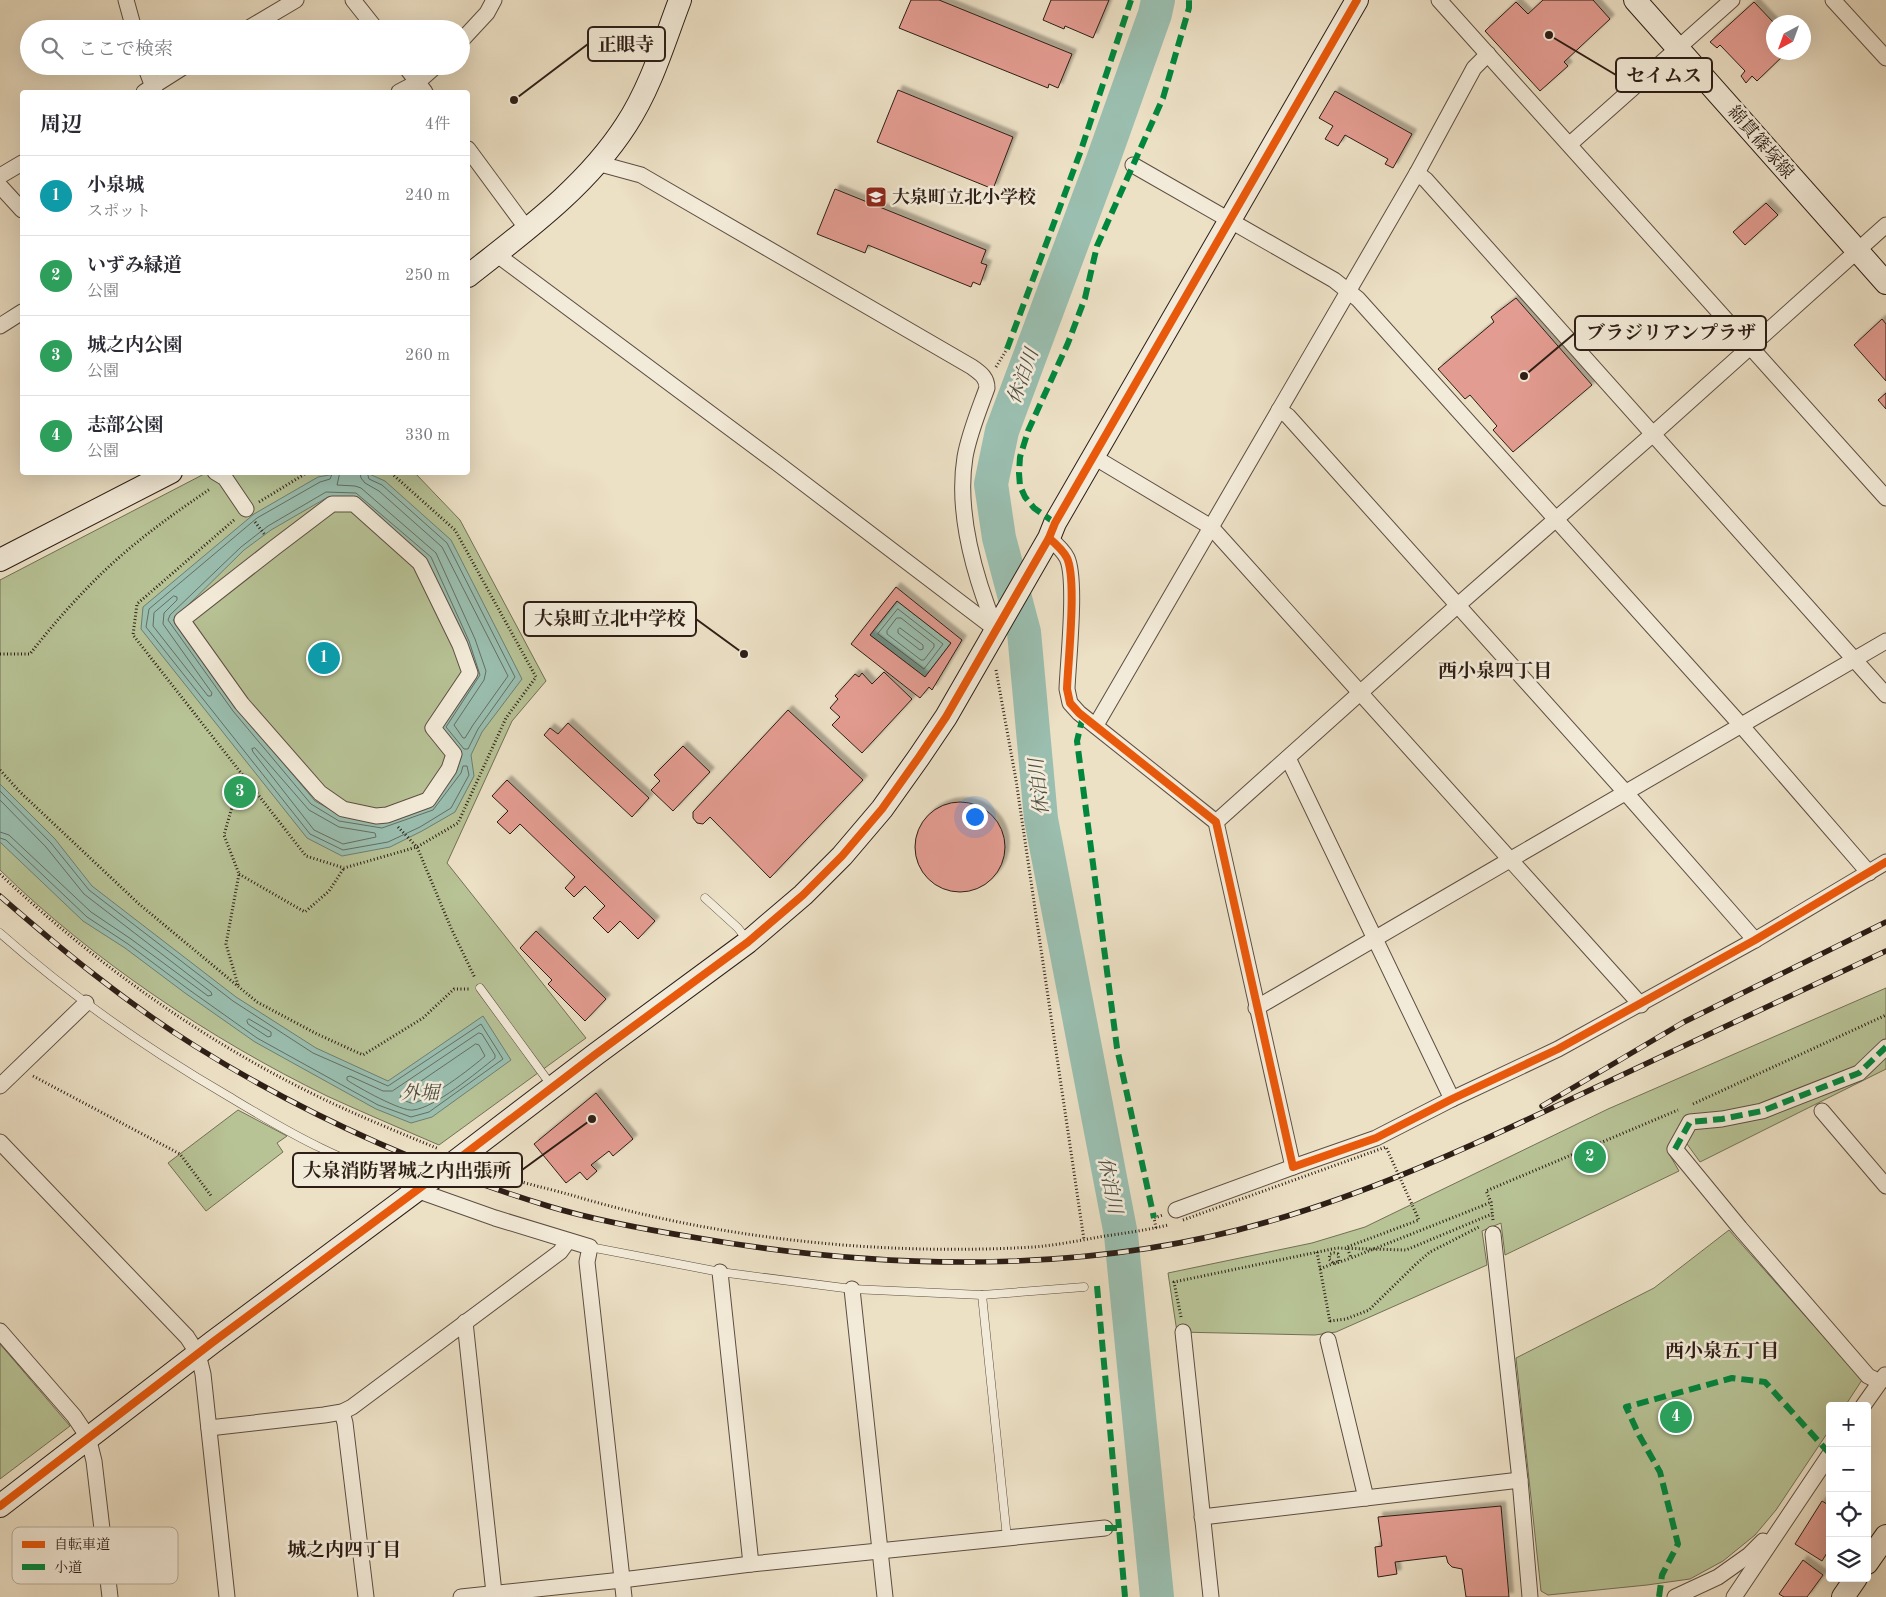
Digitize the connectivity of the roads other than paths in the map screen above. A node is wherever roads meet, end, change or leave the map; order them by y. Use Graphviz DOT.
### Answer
graph roads {
  1 [pos="126,0"];
  2 [pos="296,0"];
  3 [pos="353,0"];
  4 [pos="494,0"];
  5 [pos="680,0"];
  6 [pos="1357,0"];
  7 [pos="1439,0"];
  8 [pos="1635,0"];
  9 [pos="1732,0"];
  10 [pos="1833,0"];
  11 [pos="132,20"];
  12 [pos="262,20"];
  13 [pos="369,20"];
  14 [pos="470,31"];
  15 [pos="1678,48"];
  16 [pos="1488,54"];
  17 [pos="1886,58"];
  18 [pos="146,75"];
  19 [pos="172,75"];
  20 [pos="412,75"];
  21 [pos="430,75"];
  22 [pos="421,87"];
  23 [pos="150,90"];
  24 [pos="151,90"];
  25 [pos="408,90"];
  26 [pos="1570,144"];
  27 [pos="470,152"];
  28 [pos="20,163"];
  29 [pos="597,163"];
  30 [pos="1133,165"];
  31 [pos="1417,173"];
  32 [pos="0,176"];
  33 [pos="0,186"];
  34 [pos="20,208"];
  35 [pos="1231,219"];
  36 [pos="1886,225"];
  37 [pos="527,229"];
  38 [pos="1857,251"];
  39 [pos="496,254"];
  40 [pos="470,274"];
  41 [pos="1886,283"];
  42 [pos="1348,289"];
  43 [pos="20,313"];
  44 [pos="0,326"];
  45 [pos="1750,347"];
  46 [pos="1279,410"];
  47 [pos="1653,434"];
  48 [pos="1094,457"];
  49 [pos="165,475"];
  50 [pos="220,475"];
  51 [pos="1886,498"];
  52 [pos="246,509"];
  53 [pos="1555,520"];
  54 [pos="1211,527"];
  55 [pos="1049,538"];
  56 [pos="0,560"];
  57 [pos="1458,605"];
  58 [pos="1000,620"];
  59 [pos="1886,640"];
  60 [pos="1854,659"];
  61 [pos="1360,692"];
  62 [pos="1886,695"];
  63 [pos="1740,724"];
  64 [pos="1096,725"];
  65 [pos="1288,758"];
  66 [pos="1626,793"];
  67 [pos="387,815"];
  68 [pos="1216,822"];
  69 [pos="1511,860"];
  70 [pos="1886,862"];
  71 [pos="1869,872"];
  72 [pos="705,898"];
  73 [pos="0,933"];
  74 [pos="1375,939"];
  75 [pos="1755,940"];
  76 [pos="748,942"];
  77 [pos="480,988"];
  78 [pos="86,1003"];
  79 [pos="1641,1005"];
  80 [pos="1256,1008"];
  81 [pos="1886,1047"];
  82 [pos="0,1086"];
  83 [pos="553,1087"];
  84 [pos="1452,1099"];
  85 [pos="1822,1110"];
  86 [pos="0,1142"];
  87 [pos="1293,1168"];
  88 [pos="1886,1186"];
  89 [pos="416,1190"];
  90 [pos="1180,1215"];
  91 [pos="1489,1229"];
  92 [pos="568,1241"];
  93 [pos="590,1247"];
  94 [pos="720,1272"];
  95 [pos="1084,1287"];
  96 [pos="852,1289"];
  97 [pos="982,1295"];
  98 [pos="464,1322"];
  99 [pos="0,1331"];
  100 [pos="1184,1332"];
  101 [pos="1328,1340"];
  102 [pos="198,1354"];
  103 [pos="1883,1378"];
  104 [pos="1866,1402"];
  105 [pos="342,1412"];
  106 [pos="209,1428"];
  107 [pos="88,1437"];
  108 [pos="1826,1460"];
  109 [pos="1520,1480"];
  110 [pos="1366,1498"];
  111 [pos="0,1506"];
  112 [pos="1202,1517"];
  113 [pos="1782,1523"];
  114 [pos="102,1527"];
  115 [pos="1105,1528"];
  116 [pos="1886,1536"];
  117 [pos="1006,1538"];
  118 [pos="881,1551"];
  119 [pos="1871,1557"];
  120 [pos="751,1564"];
  121 [pos="622,1580"];
  122 [pos="1853,1582"];
  123 [pos="108,1584"];
  124 [pos="494,1594"];
  125 [pos="110,1597"];
  126 [pos="227,1597"];
  127 [pos="366,1597"];
  128 [pos="462,1597"];
  129 [pos="624,1597"];
  130 [pos="885,1597"];
  131 [pos="1211,1597"];
  132 [pos="1530,1597"];
  133 [pos="1675,1597"];
  134 [pos="1734,1597"];
  135 [pos="1843,1597"];
  1 -- 11 [label="street"];
  2 -- 12 [label="street"];
  3 -- 13 [label="street"];
  4 -- 14 [label="street"];
  5 -- 29 [label="street"];
  6 -- 35 [label="street"];
  7 -- 16 [label="street"];
  8 -- 15 [label="street, 綿貫篠塚線"];
  9 -- 15 [label="street"];
  10 -- 17 [label="street"];
  15 -- 26 [label="street"];
  15 -- 38 [label="street, 綿貫篠塚線"];
  16 -- 26 [label="street"];
  16 -- 31 [label="street"];
  18 -- 23 [label="street"];
  19 -- 24 [label="street"];
  20 -- 22 [label="street"];
  21 -- 22 [label="street"];
  22 -- 25 [label="street"];
  26 -- 45 [label="street"];
  27 -- 37 [label="street"];
  28 -- 32 [label="street"];
  29 -- 37 [label="street"];
  29 -- 58 [label="street"];
  30 -- 35 [label="street"];
  31 -- 42 [label="street"];
  31 -- 47 [label="street"];
  33 -- 34 [label="street"];
  35 -- 42 [label="street"];
  35 -- 48 [label="street"];
  36 -- 38 [label="street"];
  37 -- 39 [label="street"];
  38 -- 41 [label="street, 綿貫篠塚線"];
  38 -- 45 [label="street"];
  39 -- 40 [label="street"];
  39 -- 58 [label="street"];
  42 -- 46 [label="street"];
  42 -- 53 [label="street"];
  43 -- 44 [label="street"];
  45 -- 47 [label="street"];
  45 -- 51 [label="street"];
  46 -- 54 [label="street"];
  46 -- 57 [label="street"];
  47 -- 53 [label="street"];
  47 -- 60 [label="street"];
  48 -- 54 [label="street"];
  48 -- 55 [label="street"];
  49 -- 56 [label="street"];
  50 -- 52 [label="street"];
  53 -- 57 [label="street"];
  53 -- 63 [label="street"];
  54 -- 61 [label="street"];
  54 -- 64 [label="street"];
  55 -- 58 [label="street"];
  55 -- 64 [label="street"];
  57 -- 61 [label="street"];
  57 -- 66 [label="street"];
  58 -- 76 [label="street"];
  59 -- 60 [label="street"];
  60 -- 62 [label="street"];
  60 -- 63 [label="street"];
  61 -- 65 [label="street"];
  61 -- 69 [label="street"];
  63 -- 66 [label="street"];
  63 -- 71 [label="street"];
  64 -- 68 [label="street"];
  65 -- 68 [label="street"];
  65 -- 74 [label="street"];
  66 -- 69 [label="street"];
  66 -- 75 [label="street"];
  67 -- 67 [label="street"];
  68 -- 80 [label="street"];
  69 -- 74 [label="street"];
  69 -- 79 [label="street"];
  70 -- 71 [label="street"];
  71 -- 75 [label="street"];
  72 -- 76 [label="lane"];
  73 -- 78 [label="lane"];
  74 -- 80 [label="street"];
  74 -- 84 [label="street"];
  75 -- 79 [label="street"];
  76 -- 83 [label="street"];
  77 -- 83 [label="lane"];
  78 -- 82 [label="street"];
  78 -- 89 [label="lane"];
  79 -- 84 [label="street"];
  80 -- 87 [label="street"];
  81 -- 103 [label="street"];
  83 -- 89 [label="street"];
  84 -- 87 [label="street"];
  85 -- 88 [label="street"];
  86 -- 102 [label="street"];
  87 -- 90 [label="street"];
  89 -- 92 [label="street"];
  89 -- 102 [label="street"];
  91 -- 109 [label="street"];
  92 -- 93 [label="street"];
  92 -- 98 [label="street"];
  93 -- 94 [label="lane"];
  93 -- 121 [label="street"];
  94 -- 96 [label="lane"];
  94 -- 120 [label="street"];
  95 -- 97 [label="lane"];
  96 -- 97 [label="lane"];
  96 -- 118 [label="street"];
  97 -- 117 [label="lane"];
  98 -- 105 [label="street"];
  98 -- 124 [label="street"];
  99 -- 107 [label="street"];
  100 -- 112 [label="street"];
  101 -- 110 [label="street"];
  102 -- 106 [label="street"];
  102 -- 107 [label="street"];
  103 -- 104 [label="street"];
  105 -- 106 [label="street"];
  105 -- 127 [label="street"];
  106 -- 126 [label="street"];
  107 -- 111 [label="street"];
  107 -- 114 [label="street"];
  108 -- 113 [label="street"];
  109 -- 110 [label="street"];
  109 -- 132 [label="street"];
  110 -- 112 [label="street"];
  112 -- 131 [label="street"];
  113 -- 133 [label="street"];
  113 -- 134 [label="street"];
  115 -- 117 [label="street"];
  116 -- 119 [label="street"];
  117 -- 118 [label="street"];
  118 -- 120 [label="street"];
  118 -- 130 [label="street"];
  120 -- 121 [label="street"];
  121 -- 124 [label="street"];
  121 -- 129 [label="street"];
  122 -- 135 [label="street"];
  123 -- 125 [label="street"];
  124 -- 128 [label="street"];
}
